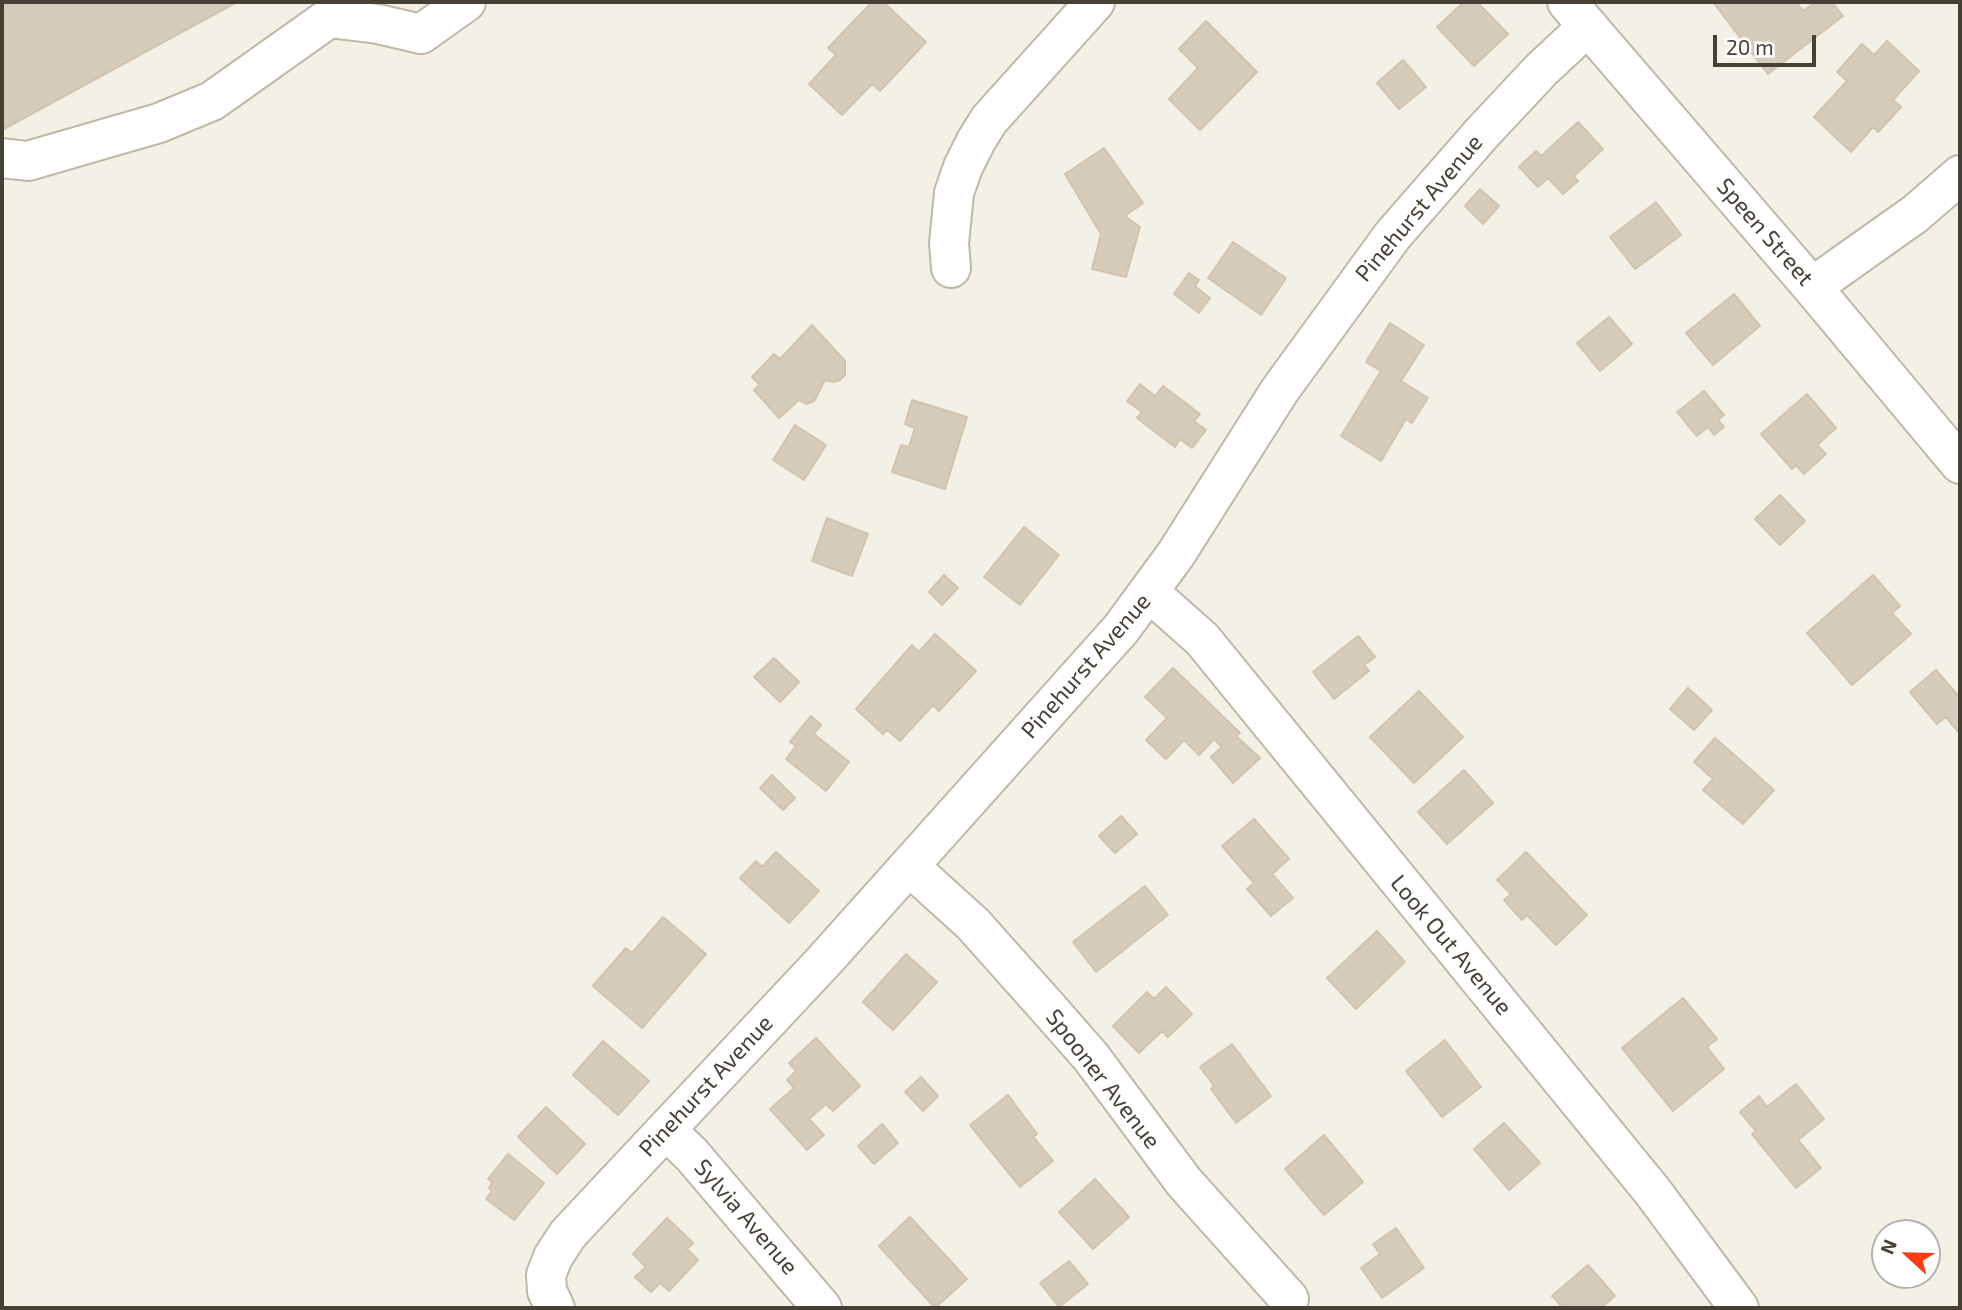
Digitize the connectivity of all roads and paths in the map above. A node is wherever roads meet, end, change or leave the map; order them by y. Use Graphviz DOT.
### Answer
graph roads {
  1 [pos="466,2"];
  2 [pos="1095,2"];
  3 [pos="1577,14"];
  4 [pos="2,158"];
  5 [pos="1960,176"];
  6 [pos="951,268"];
  7 [pos="1812,287"];
  8 [pos="1960,464"];
  9 [pos="1150,593"];
  10 [pos="909,866"];
  11 [pos="666,1130"];
  12 [pos="550,1292"];
  13 [pos="1289,1299"];
  14 [pos="822,1308"];
  15 [pos="1739,1308"];
  1 -- 4 [label="street"];
  2 -- 6 [label="street"];
  3 -- 7 [label="street, Speen Street"];
  3 -- 9 [label="street, Pinehurst Avenue"];
  5 -- 7 [label="street"];
  7 -- 8 [label="street, Speen Street"];
  9 -- 10 [label="street, Pinehurst Avenue"];
  9 -- 15 [label="street, Look Out Avenue"];
  10 -- 11 [label="street, Pinehurst Avenue"];
  10 -- 13 [label="street, Spooner Avenue"];
  11 -- 12 [label="street, Pinehurst Avenue"];
  11 -- 14 [label="street, Sylvia Avenue"];
}
